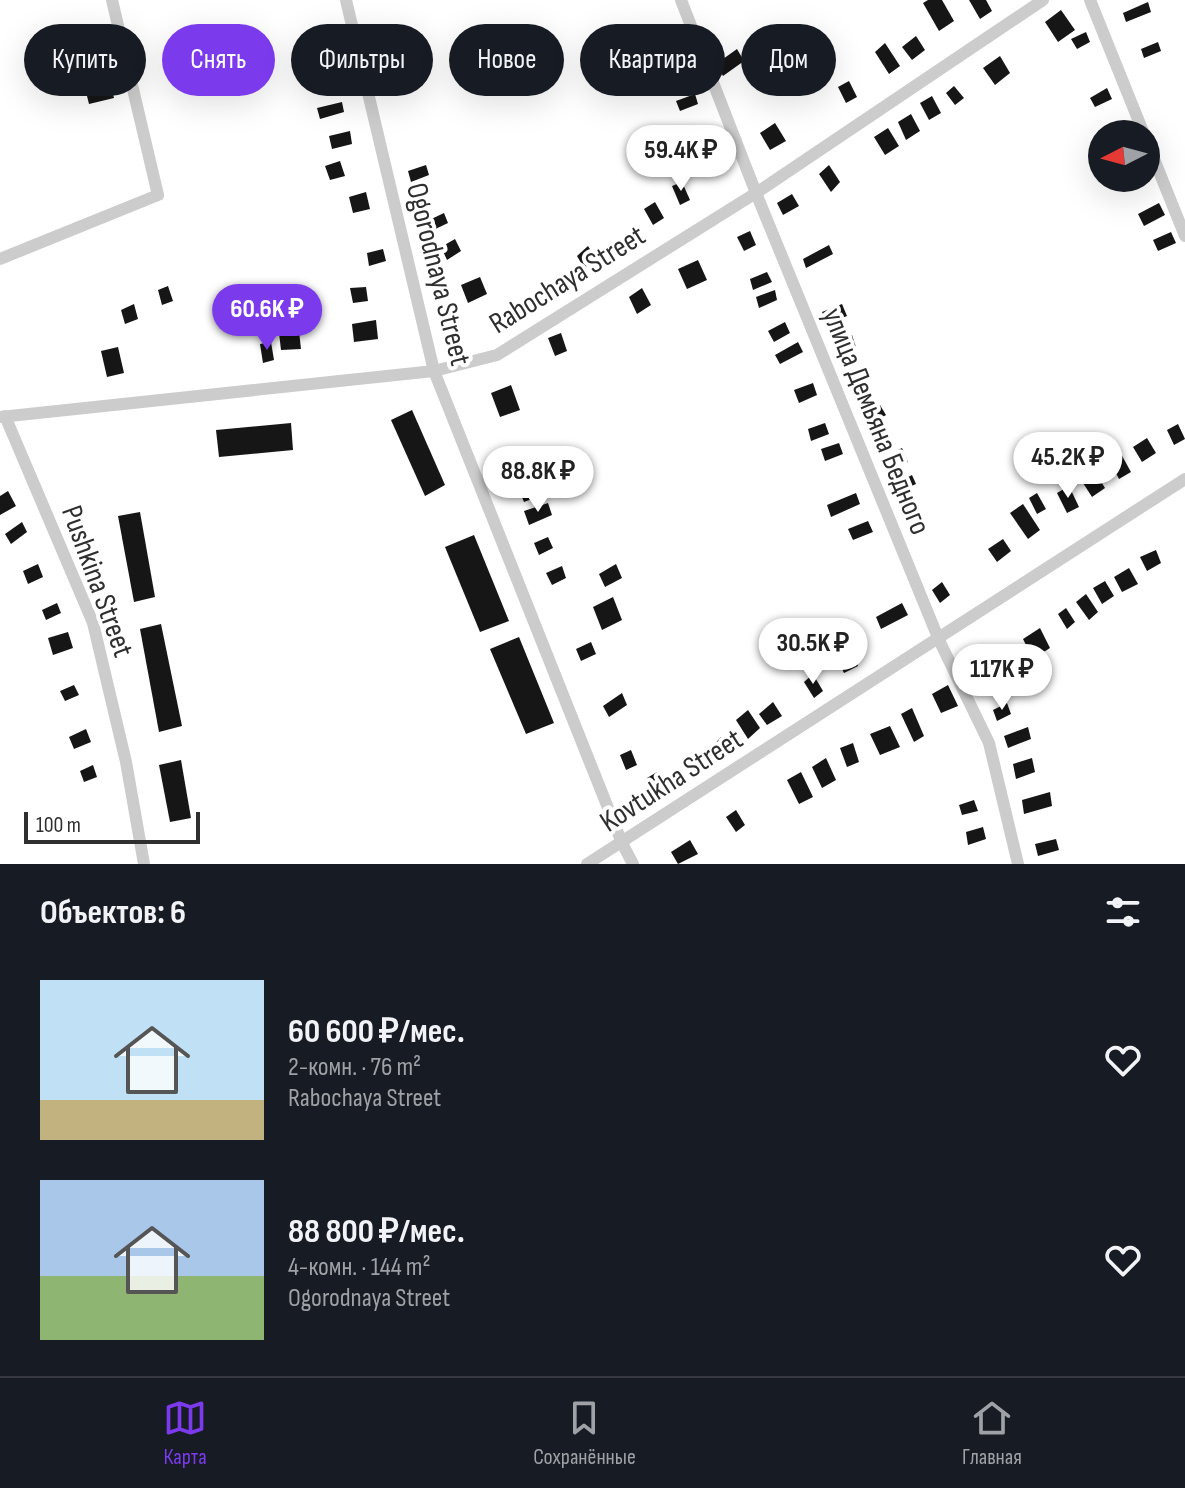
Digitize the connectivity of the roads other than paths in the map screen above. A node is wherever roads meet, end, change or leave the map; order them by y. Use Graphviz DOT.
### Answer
graph roads {
  1 [pos="112,0"];
  2 [pos="346,0"];
  3 [pos="681,0"];
  4 [pos="1043,0"];
  5 [pos="1090,0"];
  6 [pos="1139,120"];
  7 [pos="1160,174"];
  8 [pos="756,193"];
  9 [pos="1185,236"];
  10 [pos="0,259"];
  11 [pos="434,371"];
  12 [pos="2,416"];
  13 [pos="1185,479"];
  14 [pos="939,640"];
  15 [pos="622,843"];
  16 [pos="144,864"];
  17 [pos="587,864"];
  18 [pos="633,864"];
  19 [pos="1018,864"];
  1 -- 10 [label="street"];
  2 -- 11 [label="street, Ogorodnaya Street"];
  3 -- 8 [label="street, улица Демьяна Бедного"];
  4 -- 8 [label="street, Rabochaya Street"];
  5 -- 6 [label="street"];
  7 -- 9 [label="street"];
  8 -- 11 [label="street, Rabochaya Street"];
  8 -- 14 [label="street, улица Демьяна Бедного"];
  11 -- 12 [label="street, Rabochaya Street"];
  11 -- 15 [label="street, Ogorodnaya Street"];
  12 -- 16 [label="street, Pushkina Street"];
  13 -- 14 [label="street, Kovtukha Street"];
  14 -- 15 [label="street, Kovtukha Street"];
  14 -- 19 [label="street, улица Демьяна Бедного"];
  15 -- 17 [label="street, Kovtukha Street"];
  15 -- 18 [label="street, Ogorodnaya Street"];
}
